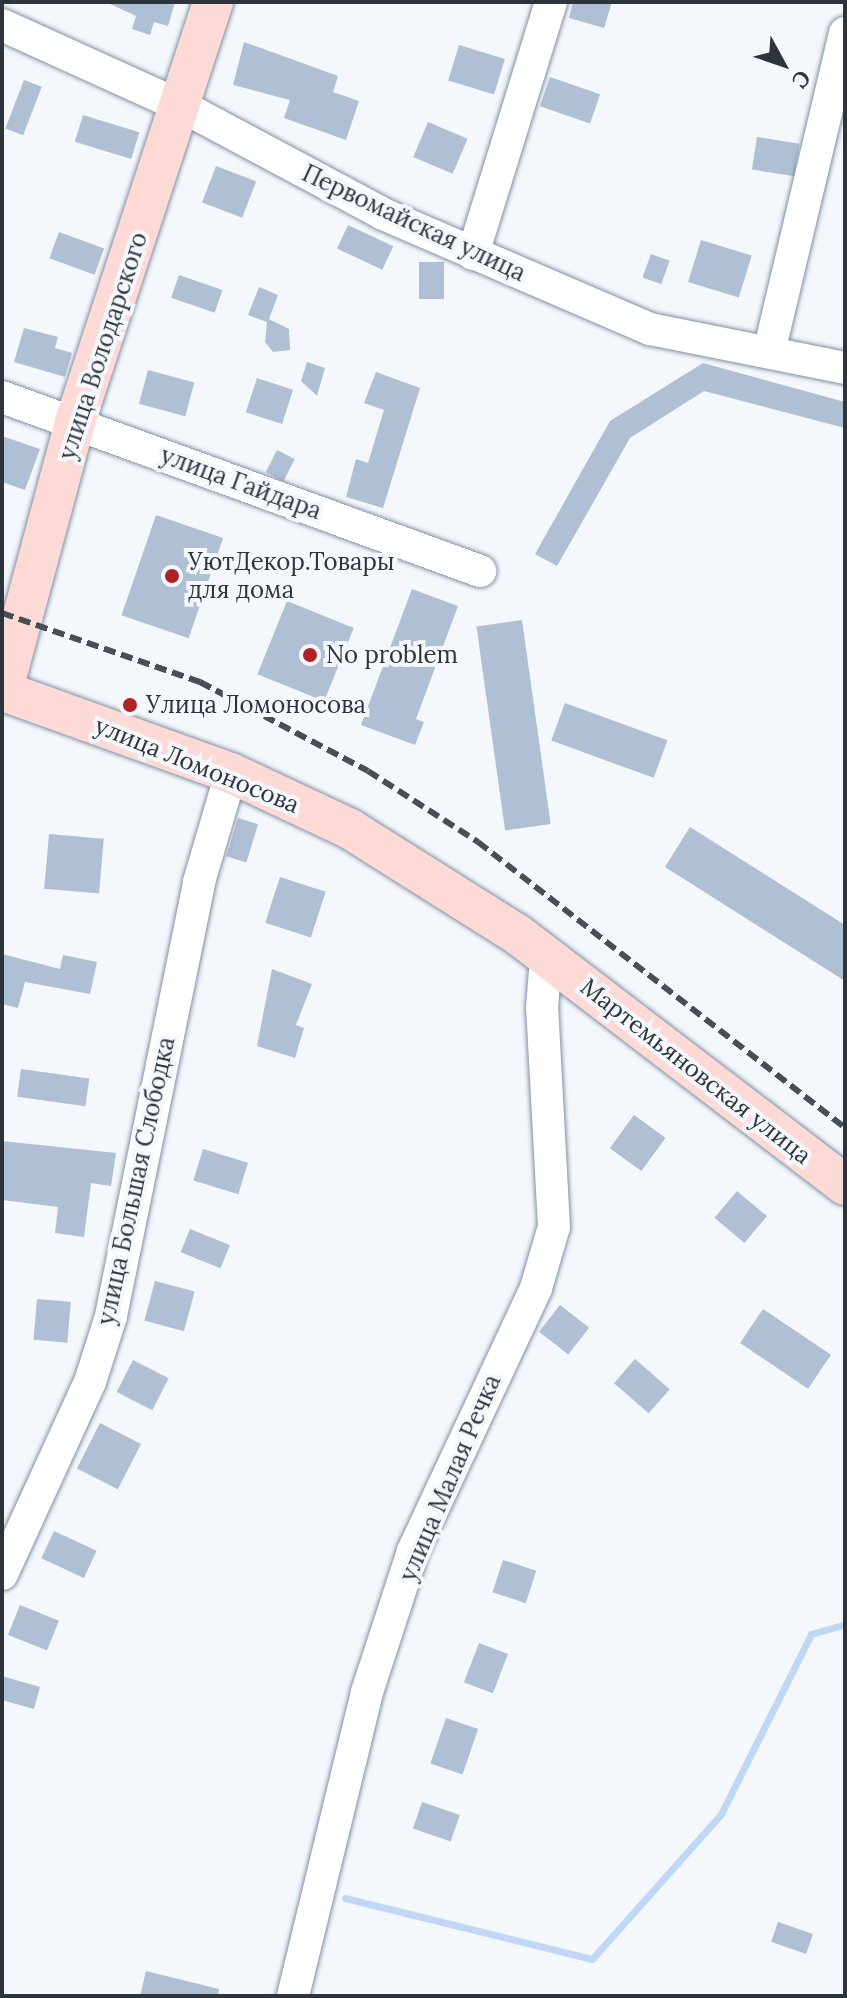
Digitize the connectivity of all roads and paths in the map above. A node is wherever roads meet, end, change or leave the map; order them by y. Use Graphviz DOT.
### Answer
graph roads {
  1 [pos="213,2"];
  2 [pos="551,2"];
  3 [pos="2,25"];
  4 [pos="845,33"];
  5 [pos="183,107"];
  6 [pos="473,254"];
  7 [pos="770,348"];
  8 [pos="845,368"];
  9 [pos="2,397"];
  10 [pos="75,422"];
  11 [pos="480,571"];
  12 [pos="2,691"];
  13 [pos="231,773"];
  14 [pos="546,957"];
  15 [pos="845,1185"];
  16 [pos="2,1574"];
  17 [pos="293,1996"];
  1 -- 5 [label="main road, улица Володарского"];
  2 -- 6 [label="street"];
  3 -- 5 [label="street, Первомайская улица"];
  4 -- 7 [label="street"];
  5 -- 6 [label="street, Первомайская улица"];
  5 -- 10 [label="main road, улица Володарского"];
  6 -- 7 [label="street, Первомайская улица"];
  7 -- 8 [label="street, Первомайская улица"];
  9 -- 10 [label="street, улица Гайдара"];
  10 -- 11 [label="street, улица Гайдара"];
  10 -- 12 [label="main road, улица Володарского"];
  12 -- 13 [label="main road, улица Ломоносова"];
  13 -- 14 [label="main road, улица Ломоносова"];
  13 -- 16 [label="street, улица Большая Слободка"];
  14 -- 15 [label="main road, Мартемьяновская улица"];
  14 -- 17 [label="street, улица Малая Речка"];
}
